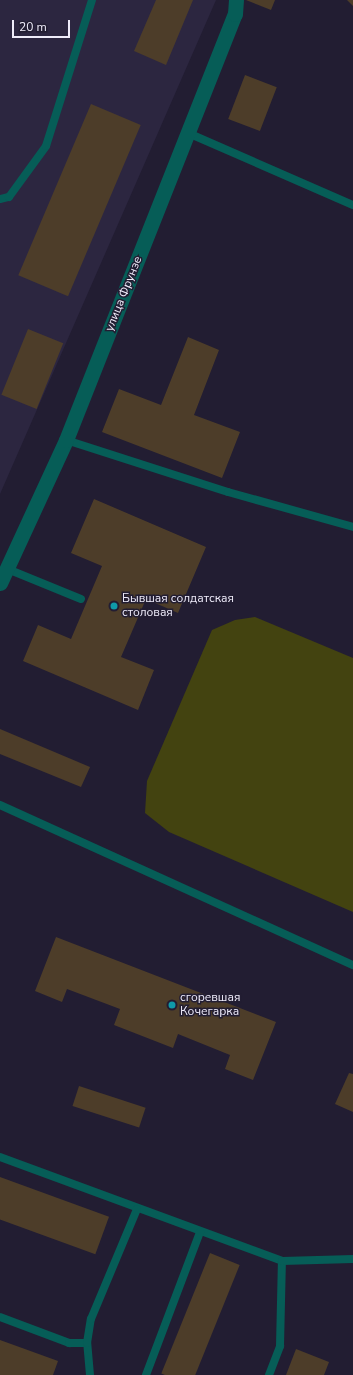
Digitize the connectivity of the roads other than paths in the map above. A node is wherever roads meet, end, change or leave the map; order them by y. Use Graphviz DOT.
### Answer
graph roads {
  1 [pos="92,0"];
  2 [pos="236,0"];
  3 [pos="188,133"];
  4 [pos="0,200"];
  5 [pos="353,205"];
  6 [pos="66,440"];
  7 [pos="353,527"];
  8 [pos="4,568"];
  9 [pos="0,583"];
  10 [pos="81,600"];
  11 [pos="0,805"];
  12 [pos="353,965"];
  13 [pos="0,1158"];
  14 [pos="137,1209"];
  15 [pos="200,1232"];
  16 [pos="353,1259"];
  17 [pos="282,1262"];
  18 [pos="0,1317"];
  19 [pos="87,1343"];
  20 [pos="90,1375"];
  21 [pos="146,1375"];
  22 [pos="269,1375"];
  1 -- 4 [label="lane"];
  2 -- 3 [label="street, улица Фрунзе"];
  3 -- 5 [label="lane"];
  3 -- 6 [label="street, улица Фрунзе"];
  6 -- 7 [label="lane"];
  6 -- 8 [label="street, улица Фрунзе"];
  8 -- 9 [label="street, улица Фрунзе"];
  8 -- 10 [label="lane"];
  11 -- 12 [label="lane"];
  13 -- 14 [label="lane"];
  14 -- 15 [label="lane"];
  14 -- 19 [label="lane"];
  15 -- 17 [label="lane"];
  15 -- 21 [label="lane"];
  16 -- 17 [label="lane"];
  17 -- 22 [label="lane"];
  18 -- 19 [label="lane"];
  19 -- 20 [label="lane"];
}
